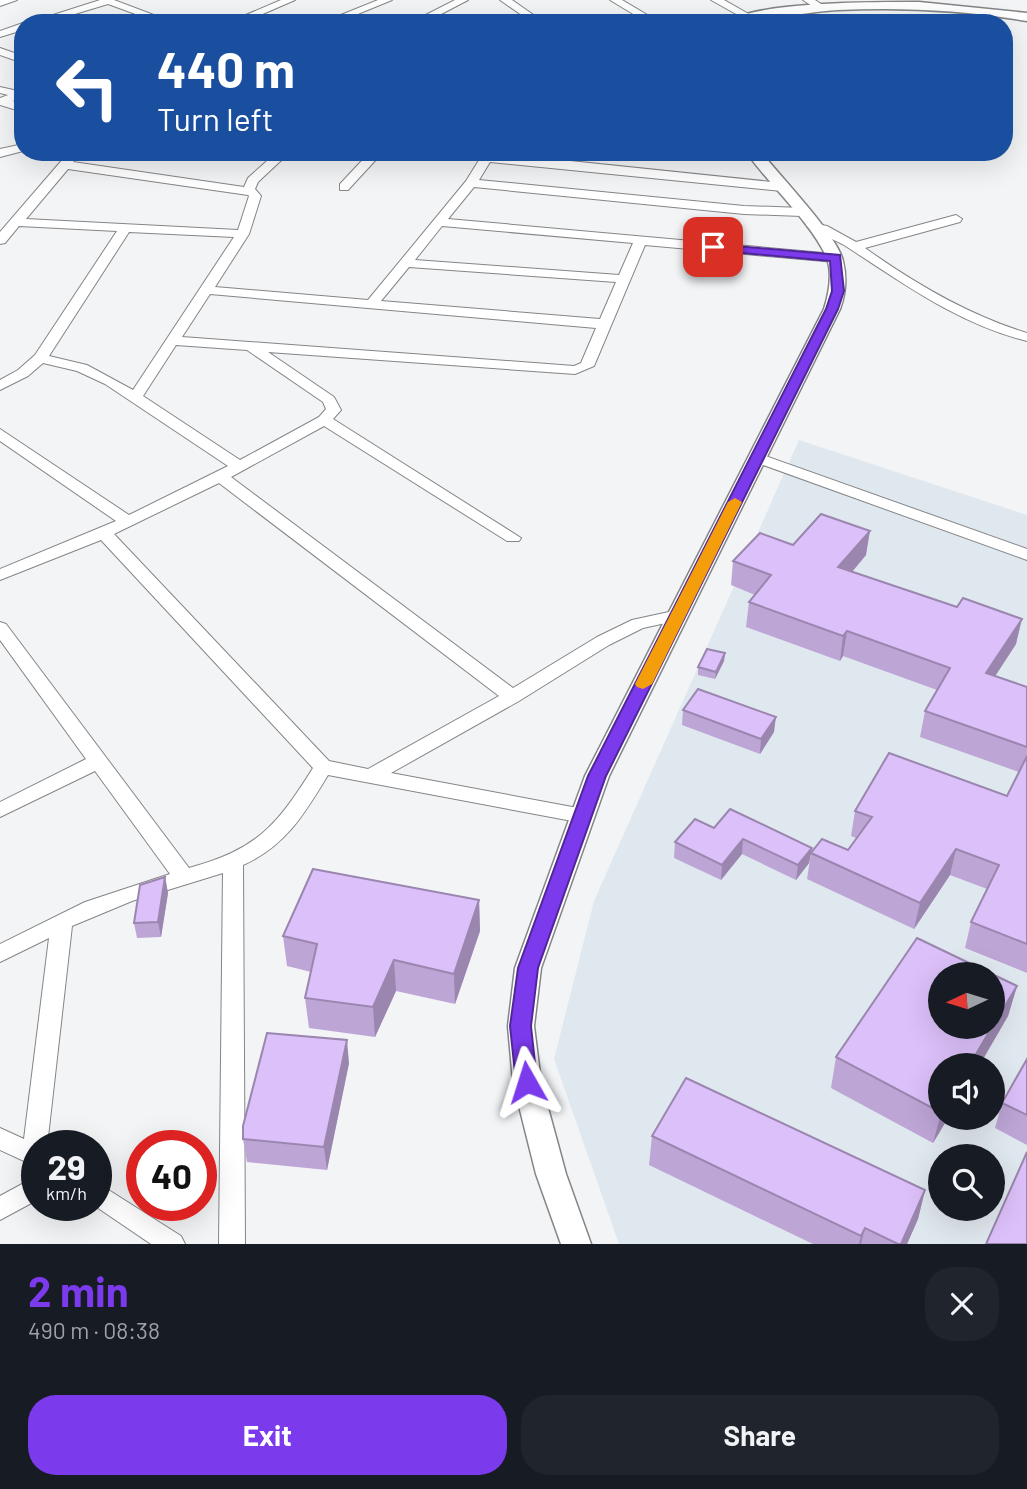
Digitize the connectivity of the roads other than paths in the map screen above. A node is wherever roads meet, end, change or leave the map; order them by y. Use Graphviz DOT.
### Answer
graph roads {
  1 [pos="12,0"];
  2 [pos="290,0"];
  3 [pos="387,0"];
  4 [pos="463,0"];
  5 [pos="505,0"];
  6 [pos="615,0"];
  7 [pos="716,0"];
  8 [pos="808,0"];
  9 [pos="106,1"];
  10 [pos="0,3"];
  11 [pos="890,3"];
  12 [pos="822,8"];
  13 [pos="774,12"];
  14 [pos="67,14"];
  15 [pos="144,14"];
  16 [pos="255,14"];
  17 [pos="350,14"];
  18 [pos="434,14"];
  19 [pos="524,14"];
  20 [pos="640,14"];
  21 [pos="743,14"];
  22 [pos="764,14"];
  23 [pos="1005,14"];
  24 [pos="69,161"];
  25 [pos="274,161"];
  26 [pos="369,161"];
  27 [pos="485,161"];
  28 [pos="526,161"];
  29 [pos="758,161"];
  30 [pos="539,163"];
  31 [pos="66,165"];
  32 [pos="471,183"];
  33 [pos="344,187"];
  34 [pos="782,187"];
  35 [pos="252,192"];
  36 [pos="807,219"];
  37 [pos="956,219"];
  38 [pos="16,222"];
  39 [pos="438,222"];
  40 [pos="125,228"];
  41 [pos="243,234"];
  42 [pos="0,240"];
  43 [pos="640,241"];
  44 [pos="856,246"];
  45 [pos="835,258"];
  46 [pos="404,263"];
  47 [pos="624,279"];
  48 [pos="205,290"];
  49 [pos="371,305"];
  50 [pos="604,324"];
  51 [pos="1027,337"];
  52 [pos="174,341"];
  53 [pos="250,346"];
  54 [pos="40,358"];
  55 [pos="0,386"];
  56 [pos="136,396"];
  57 [pos="324,420"];
  58 [pos="0,434"];
  59 [pos="757,458"];
  60 [pos="240,467"];
  61 [pos="222,478"];
  62 [pos="129,522"];
  63 [pos="104,533"];
  64 [pos="513,538"];
  65 [pos="1027,555"];
  66 [pos="2,572"];
  67 [pos="678,615"];
  68 [pos="0,628"];
  69 [pos="512,697"];
  70 [pos="100,760"];
  71 [pos="323,767"];
  72 [pos="372,776"];
  73 [pos="0,810"];
  74 [pos="583,816"];
  75 [pos="233,860"];
  76 [pos="183,876"];
  77 [pos="62,920"];
  78 [pos="0,954"];
  79 [pos="38,1130"];
  80 [pos="0,1138"];
  81 [pos="21,1149"];
  82 [pos="21,1197"];
  83 [pos="112,1204"];
  84 [pos="0,1209"];
  85 [pos="172,1244"];
  86 [pos="232,1244"];
  87 [pos="576,1244"];
  1 -- 10 [label="street"];
  2 -- 16 [label="street"];
  3 -- 17 [label="street"];
  4 -- 18 [label="street"];
  5 -- 19 [label="street"];
  6 -- 20 [label="street"];
  7 -- 21 [label="street"];
  8 -- 12 [label="street"];
  9 -- 14 [label="street"];
  9 -- 15 [label="street"];
  11 -- 12 [label="street"];
  11 -- 23 [label="street"];
  12 -- 13 [label="street"];
  13 -- 22 [label="street"];
  24 -- 31 [label="street"];
  25 -- 35 [label="street"];
  26 -- 33 [label="street"];
  27 -- 32 [label="street"];
  28 -- 30 [label="street"];
  29 -- 34 [label="street"];
  30 -- 34 [label="street"];
  31 -- 35 [label="street"];
  31 -- 38 [label="street"];
  32 -- 36 [label="street"];
  32 -- 39 [label="street"];
  34 -- 36 [label="street"];
  35 -- 41 [label="street"];
  36 -- 44 [label="street"];
  36 -- 45 [label="street"];
  37 -- 44 [label="street"];
  38 -- 40 [label="street"];
  38 -- 42 [label="street"];
  39 -- 43 [label="street"];
  39 -- 46 [label="street"];
  40 -- 41 [label="street"];
  40 -- 54 [label="street"];
  41 -- 48 [label="street"];
  43 -- 45 [label="street"];
  43 -- 47 [label="street"];
  44 -- 51 [label="street"];
  45 -- 59 [label="street"];
  46 -- 47 [label="street"];
  46 -- 49 [label="street"];
  47 -- 50 [label="street"];
  48 -- 49 [label="street"];
  48 -- 52 [label="street"];
  49 -- 50 [label="street"];
  50 -- 53 [label="street"];
  52 -- 53 [label="street"];
  52 -- 56 [label="street"];
  53 -- 57 [label="street"];
  54 -- 55 [label="street"];
  54 -- 56 [label="street"];
  56 -- 60 [label="street"];
  57 -- 60 [label="street"];
  57 -- 64 [label="street"];
  58 -- 62 [label="street"];
  59 -- 65 [label="street"];
  59 -- 67 [label="street"];
  60 -- 61 [label="street"];
  61 -- 62 [label="street"];
  61 -- 69 [label="street"];
  62 -- 63 [label="street"];
  63 -- 66 [label="street"];
  63 -- 71 [label="street"];
  67 -- 69 [label="street"];
  67 -- 74 [label="street"];
  68 -- 70 [label="street"];
  69 -- 72 [label="street"];
  70 -- 73 [label="street"];
  70 -- 76 [label="street"];
  71 -- 72 [label="street"];
  71 -- 75 [label="street"];
  72 -- 74 [label="street"];
  74 -- 87 [label="street"];
  75 -- 76 [label="street"];
  75 -- 86 [label="street"];
  76 -- 77 [label="street"];
  77 -- 78 [label="street"];
  77 -- 79 [label="street"];
  80 -- 81 [label="street"];
  82 -- 84 [label="street"];
  83 -- 85 [label="street"];
}
